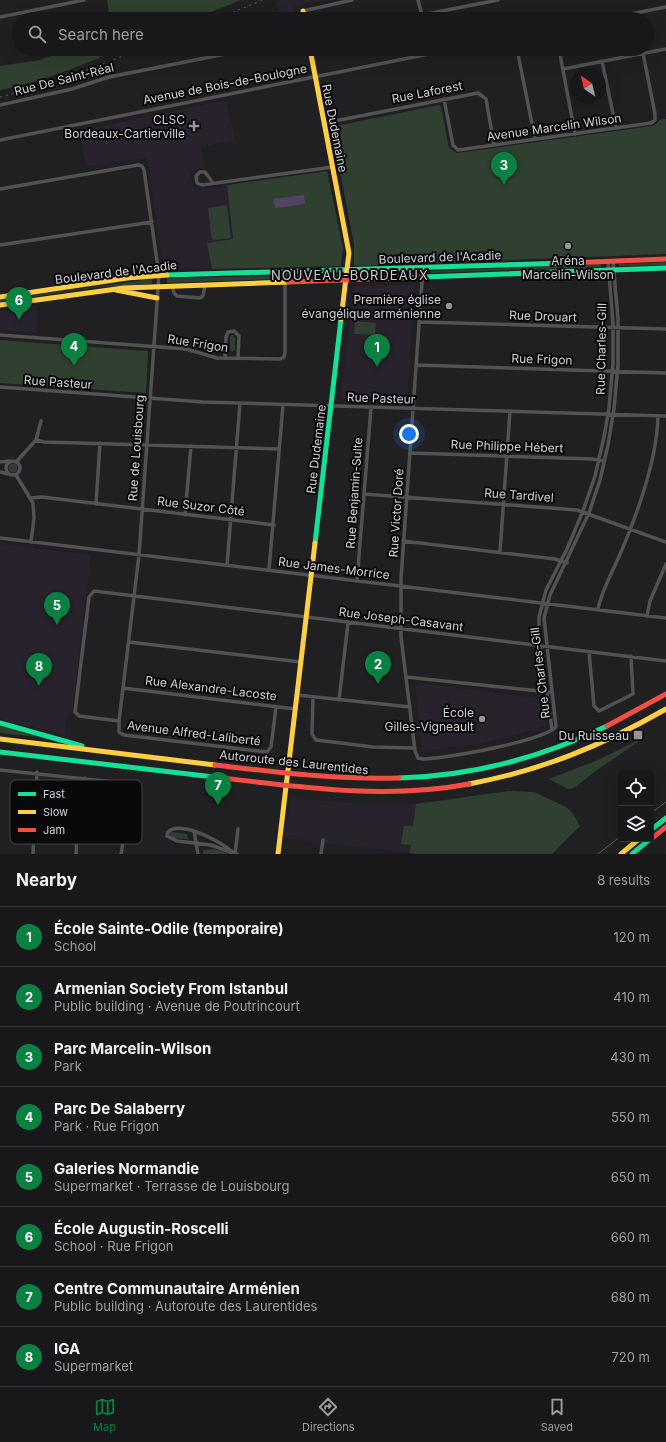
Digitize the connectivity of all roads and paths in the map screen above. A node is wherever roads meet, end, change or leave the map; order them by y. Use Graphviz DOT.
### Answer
graph roads {
  1 [pos="84,0"];
  2 [pos="352,0"];
  3 [pos="418,0"];
  4 [pos="498,0"];
  5 [pos="666,7"];
  6 [pos="303,11"];
  7 [pos="25,12"];
  8 [pos="421,12"];
  9 [pos="437,12"];
  10 [pos="641,12"];
  11 [pos="12,15"];
  12 [pos="0,17"];
  13 [pos="666,49"];
  14 [pos="654,51"];
  15 [pos="216,56"];
  16 [pos="311,56"];
  17 [pos="419,56"];
  18 [pos="519,56"];
  19 [pos="560,56"];
  20 [pos="628,56"];
  21 [pos="644,56"];
  22 [pos="602,61"];
  23 [pos="563,69"];
  24 [pos="315,77"];
  25 [pos="444,99"];
  26 [pos="0,105"];
  27 [pos="324,122"];
  28 [pos="616,128"];
  29 [pos="575,134"];
  30 [pos="535,139"];
  31 [pos="0,140"];
  32 [pos="494,145"];
  33 [pos="333,167"];
  34 [pos="213,183"];
  35 [pos="0,189"];
  36 [pos="152,222"];
  37 [pos="0,245"];
  38 [pos="666,259"];
  39 [pos="611,261"];
  40 [pos="423,268"];
  41 [pos="666,268"];
  42 [pos="347,270"];
  43 [pos="611,270"];
  44 [pos="285,272"];
  45 [pos="159,275"];
  46 [pos="423,277"];
  47 [pos="346,280"];
  48 [pos="286,282"];
  49 [pos="205,285"];
  50 [pos="172,286"];
  51 [pos="158,287"];
  52 [pos="113,289"];
  53 [pos="0,297"];
  54 [pos="157,298"];
  55 [pos="0,305"];
  56 [pos="419,322"];
  57 [pos="613,328"];
  58 [pos="618,328"];
  59 [pos="666,329"];
  60 [pos="0,336"];
  61 [pos="154,347"];
  62 [pos="225,358"];
  63 [pos="238,358"];
  64 [pos="416,365"];
  65 [pos="613,371"];
  66 [pos="618,371"];
  67 [pos="666,373"];
  68 [pos="0,388"];
  69 [pos="150,398"];
  70 [pos="240,403"];
  71 [pos="283,404"];
  72 [pos="331,406"];
  73 [pos="371,408"];
  74 [pos="414,409"];
  75 [pos="510,411"];
  76 [pos="608,414"];
  77 [pos="613,414"];
  78 [pos="658,416"];
  79 [pos="666,416"];
  80 [pos="41,421"];
  81 [pos="36,440"];
  82 [pos="100,443"];
  83 [pos="147,445"];
  84 [pos="191,446"];
  85 [pos="237,448"];
  86 [pos="279,449"];
  87 [pos="410,453"];
  88 [pos="507,456"];
  89 [pos="599,460"];
  90 [pos="10,461"];
  91 [pos="17,461"];
  92 [pos="604,461"];
  93 [pos="0,462"];
  94 [pos="0,472"];
  95 [pos="8,474"];
  96 [pos="16,475"];
  97 [pos="364,494"];
  98 [pos="407,497"];
  99 [pos="31,498"];
  100 [pos="96,504"];
  101 [pos="504,504"];
  102 [pos="142,509"];
  103 [pos="583,511"];
  104 [pos="589,513"];
  105 [pos="185,515"];
  106 [pos="232,520"];
  107 [pos="274,525"];
  108 [pos="630,529"];
  109 [pos="0,538"];
  110 [pos="403,541"];
  111 [pos="31,542"];
  112 [pos="666,542"];
  113 [pos="500,552"];
  114 [pos="139,555"];
  115 [pos="561,561"];
  116 [pos="567,563"];
  117 [pos="666,564"];
  118 [pos="227,565"];
  119 [pos="270,570"];
  120 [pos="311,575"];
  121 [pos="357,581"];
  122 [pos="401,586"];
  123 [pos="134,596"];
  124 [pos="542,603"];
  125 [pos="548,603"];
  126 [pos="598,609"];
  127 [pos="647,616"];
  128 [pos="306,618"];
  129 [pos="666,618"];
  130 [pos="348,623"];
  131 [pos="401,629"];
  132 [pos="129,642"];
  133 [pos="540,646"];
  134 [pos="546,646"];
  135 [pos="589,652"];
  136 [pos="631,656"];
  137 [pos="666,661"];
  138 [pos="301,662"];
  139 [pos="406,677"];
  140 [pos="123,688"];
  141 [pos="552,691"];
  142 [pos="547,692"];
  143 [pos="666,694"];
  144 [pos="297,695"];
  145 [pos="313,697"];
  146 [pos="339,700"];
  147 [pos="276,707"];
  148 [pos="410,707"];
  149 [pos="295,709"];
  150 [pos="666,709"];
  151 [pos="119,721"];
  152 [pos="0,723"];
  153 [pos="552,730"];
  154 [pos="120,733"];
  155 [pos="0,739"];
  156 [pos="415,748"];
  157 [pos="97,751"];
  158 [pos="0,752"];
  159 [pos="1,769"];
  160 [pos="37,772"];
  161 [pos="85,778"];
  162 [pos="37,780"];
  163 [pos="101,780"];
  164 [pos="666,818"];
  165 [pos="666,827"];
  166 [pos="654,828"];
  167 [pos="238,830"];
  168 [pos="194,831"];
  169 [pos="654,837"];
  170 [pos="323,840"];
  171 [pos="635,842"];
  172 [pos="647,842"];
  173 [pos="33,844"];
  174 [pos="78,844"];
  175 [pos="123,844"];
  176 [pos="197,844"];
  177 [pos="33,854"];
  178 [pos="76,854"];
  179 [pos="121,854"];
  180 [pos="198,854"];
  181 [pos="236,854"];
  182 [pos="278,854"];
  183 [pos="321,854"];
  184 [pos="621,854"];
  185 [pos="632,854"];
  1 -- 7 [label="street"];
  2 -- 6 [label="street"];
  3 -- 8 [label="street"];
  4 -- 9 [label="street"];
  5 -- 10 [label="street"];
  11 -- 12 [label="street"];
  13 -- 14 [label="street"];
  15 -- 26 [label="street, Rue De Saint-Réal"];
  16 -- 24 [label="main road, Rue Dudemaine"];
  17 -- 24 [label="street, Avenue de Bois-de-Boulogne"];
  18 -- 30 [label="street"];
  19 -- 23 [label="street"];
  20 -- 22 [label="street"];
  21 -- 28 [label="street, Avenue Marcelin Wilson"];
  22 -- 23 [label="street"];
  22 -- 28 [label="street"];
  23 -- 29 [label="street"];
  24 -- 27 [label="main road, Rue Dudemaine"];
  24 -- 31 [label="street, Avenue de Bois-de-Boulogne"];
  25 -- 27 [label="street, Rue Laforest"];
  25 -- 32 [label="street, Rue Laforest"];
  25 -- 32 [label="street, Avenue Marcelin Wilson"];
  27 -- 33 [label="main road, Rue Dudemaine"];
  28 -- 29 [label="street, Avenue Marcelin Wilson"];
  29 -- 30 [label="street, Avenue Marcelin Wilson"];
  30 -- 32 [label="street, Avenue Marcelin Wilson"];
  33 -- 34 [label="street"];
  33 -- 42 [label="main road, Rue Dudemaine"];
  34 -- 34 [label="street"];
  35 -- 36 [label="street, Rue de Louisbourg"];
  36 -- 37 [label="street"];
  36 -- 45 [label="street, Rue de Louisbourg"];
  38 -- 39 [label="main road, Boulevard de l'Acadie"];
  39 -- 40 [label="main road, Boulevard de l'Acadie"];
  39 -- 43 [label="street, Rue Charles-Gill"];
  40 -- 42 [label="main road, Boulevard de l'Acadie"];
  40 -- 46 [label="street, Rue Victor Doré"];
  41 -- 43 [label="main road, Boulevard de l'Acadie"];
  42 -- 44 [label="main road, Boulevard de l'Acadie"];
  42 -- 47 [label="main road, Rue Dudemaine"];
  43 -- 46 [label="main road, Boulevard de l'Acadie"];
  43 -- 57 [label="street, Rue Charles-Gill"];
  43 -- 58 [label="street, Rue Charles-Gill"];
  44 -- 45 [label="main road, Boulevard de l'Acadie"];
  44 -- 48 [label="street, Rue Frigon"];
  45 -- 51 [label="street, Rue de Louisbourg"];
  45 -- 53 [label="main road, Boulevard de l'Acadie"];
  46 -- 47 [label="main road, Boulevard de l'Acadie"];
  46 -- 56 [label="street, Rue Victor Doré"];
  47 -- 48 [label="main road, Boulevard de l'Acadie"];
  47 -- 72 [label="main road, Rue Dudemaine"];
  48 -- 49 [label="main road, Boulevard de l'Acadie"];
  48 -- 63 [label="street, Rue Frigon"];
  49 -- 50 [label="main road, Boulevard de l'Acadie"];
  49 -- 50 [label="street, Boulevard de l'Acadie"];
  50 -- 51 [label="main road, Boulevard de l'Acadie"];
  51 -- 52 [label="main road, Boulevard de l'Acadie"];
  51 -- 54 [label="street, Rue de Louisbourg"];
  52 -- 54 [label="main road"];
  52 -- 55 [label="main road, Boulevard de l'Acadie"];
  54 -- 61 [label="street, Rue de Louisbourg"];
  56 -- 57 [label="street, Rue Drouart"];
  56 -- 64 [label="street, Rue Victor Doré"];
  57 -- 58 [label="street, Rue Drouart"];
  57 -- 65 [label="street, Rue Charles-Gill"];
  58 -- 59 [label="street, Rue Drouart"];
  58 -- 66 [label="street, Rue Charles-Gill"];
  60 -- 61 [label="street, Rue Frigon"];
  61 -- 62 [label="street, Rue Frigon"];
  61 -- 69 [label="street, Rue de Louisbourg"];
  62 -- 63 [label="street, Rue Frigon"];
  62 -- 63 [label="street"];
  64 -- 65 [label="street, Rue Frigon"];
  64 -- 74 [label="street, Rue Victor Doré"];
  65 -- 66 [label="street, Rue Frigon"];
  65 -- 76 [label="street, Rue Charles-Gill"];
  66 -- 67 [label="street, Rue Frigon"];
  66 -- 77 [label="street, Rue Charles-Gill"];
  68 -- 69 [label="street, Rue Pasteur"];
  69 -- 70 [label="street, Rue Pasteur"];
  69 -- 83 [label="street, Rue de Louisbourg"];
  70 -- 71 [label="street, Rue Pasteur"];
  70 -- 85 [label="street"];
  71 -- 72 [label="street, Rue Pasteur"];
  71 -- 86 [label="street"];
  72 -- 73 [label="street, Rue Pasteur"];
  72 -- 120 [label="main road, Rue Dudemaine"];
  73 -- 74 [label="street, Rue Pasteur"];
  73 -- 97 [label="street, Rue Benjamin-Sulte"];
  74 -- 75 [label="street, Rue Pasteur"];
  74 -- 87 [label="street, Rue Victor Doré"];
  75 -- 76 [label="street, Rue Pasteur"];
  75 -- 88 [label="street"];
  76 -- 77 [label="street, Rue Pasteur"];
  76 -- 89 [label="street, Rue Charles-Gill"];
  77 -- 78 [label="street, Rue Pasteur"];
  77 -- 92 [label="street, Rue Charles-Gill"];
  78 -- 79 [label="street, Rue Pasteur"];
  78 -- 108 [label="street"];
  80 -- 81 [label="street"];
  81 -- 82 [label="street"];
  81 -- 91 [label="street"];
  82 -- 83 [label="street"];
  82 -- 100 [label="street"];
  83 -- 84 [label="street"];
  83 -- 102 [label="street, Rue de Louisbourg"];
  84 -- 85 [label="street"];
  84 -- 105 [label="street"];
  85 -- 86 [label="street"];
  85 -- 106 [label="street"];
  86 -- 107 [label="street"];
  87 -- 88 [label="street, Rue Philippe Hébert"];
  87 -- 98 [label="street, Rue Victor Doré"];
  88 -- 89 [label="street, Rue Philippe Hébert"];
  88 -- 101 [label="street"];
  89 -- 92 [label="street, Rue Philippe Hébert"];
  89 -- 103 [label="street, Rue Charles-Gill"];
  90 -- 91 [label="street"];
  90 -- 93 [label="street"];
  90 -- 95 [label="street"];
  91 -- 96 [label="street"];
  92 -- 104 [label="street, Rue Charles-Gill"];
  94 -- 95 [label="street"];
  95 -- 96 [label="street"];
  96 -- 99 [label="street"];
  97 -- 98 [label="street, Rue Tardivel"];
  97 -- 121 [label="street, Rue Benjamin-Sulte"];
  98 -- 101 [label="street, Rue Tardivel"];
  98 -- 110 [label="street, Rue Victor Doré"];
  99 -- 100 [label="street, Rue Suzor Côté"];
  99 -- 111 [label="street"];
  100 -- 102 [label="street, Rue Suzor Côté"];
  101 -- 103 [label="street, Rue Tardivel"];
  101 -- 113 [label="street"];
  102 -- 105 [label="street, Rue Suzor Côté"];
  102 -- 114 [label="street, Rue de Louisbourg"];
  103 -- 104 [label="street, Rue Tardivel"];
  103 -- 115 [label="street, Rue Charles-Gill"];
  104 -- 108 [label="street, Rue Tardivel"];
  104 -- 116 [label="street, Rue Charles-Gill"];
  105 -- 106 [label="street, Rue Suzor Côté"];
  106 -- 107 [label="street, Rue Suzor Côté"];
  106 -- 118 [label="street"];
  107 -- 119 [label="street"];
  108 -- 112 [label="street, Rue Tardivel"];
  108 -- 126 [label="street"];
  109 -- 111 [label="street, Rue James-Morrice"];
  110 -- 113 [label="street"];
  110 -- 122 [label="street, Rue Victor Doré"];
  111 -- 114 [label="street, Rue James-Morrice"];
  113 -- 115 [label="street"];
  114 -- 118 [label="street, Rue James-Morrice"];
  114 -- 123 [label="street, Rue de Louisbourg"];
  115 -- 116 [label="street"];
  115 -- 124 [label="street, Rue Charles-Gill"];
  116 -- 125 [label="street, Rue Charles-Gill"];
  117 -- 127 [label="street"];
  118 -- 119 [label="street, Rue James-Morrice"];
  119 -- 120 [label="street, Rue James-Morrice"];
  120 -- 121 [label="street, Rue James-Morrice"];
  120 -- 128 [label="main road, Rue Dudemaine"];
  121 -- 122 [label="street, Rue James-Morrice"];
  122 -- 124 [label="street, Rue James-Morrice"];
  122 -- 131 [label="street, Rue Victor Doré"];
  123 -- 128 [label="street, Rue Joseph-Casavant"];
  123 -- 132 [label="street, Rue de Louisbourg"];
  123 -- 151 [label="street, Rue Joseph-Casavant"];
  124 -- 125 [label="street, Rue James-Morrice"];
  124 -- 133 [label="street, Rue Charles-Gill"];
  125 -- 126 [label="street, Rue James-Morrice"];
  125 -- 134 [label="street, Rue Charles-Gill"];
  126 -- 127 [label="street, Rue James-Morrice"];
  127 -- 129 [label="street, Rue James-Morrice"];
  128 -- 130 [label="street, Rue Joseph-Casavant"];
  128 -- 138 [label="main road, Rue Dudemaine"];
  130 -- 131 [label="street, Rue Joseph-Casavant"];
  130 -- 146 [label="street"];
  131 -- 133 [label="street, Rue Joseph-Casavant"];
  131 -- 139 [label="street, Rue Victor Doré"];
  132 -- 138 [label="street"];
  132 -- 140 [label="street, Rue de Louisbourg"];
  133 -- 134 [label="street, Rue Joseph-Casavant"];
  133 -- 142 [label="street, Rue Charles-Gill"];
  134 -- 135 [label="street, Rue Joseph-Casavant"];
  134 -- 141 [label="street, Rue Charles-Gill"];
  135 -- 136 [label="street, Rue Joseph-Casavant"];
  135 -- 136 [label="street"];
  136 -- 137 [label="street, Rue Joseph-Casavant"];
  138 -- 144 [label="main road, Rue Dudemaine"];
  139 -- 142 [label="street"];
  139 -- 148 [label="street, Rue Victor Doré"];
  140 -- 147 [label="street, Rue Alexandre-Lacoste"];
  140 -- 151 [label="street, Rue de Louisbourg"];
  141 -- 142 [label="street"];
  141 -- 153 [label="street, Rue Charles-Gill"];
  142 -- 153 [label="street, Rue Charles-Gill"];
  143 -- 157 [label="main road, Autoroute des Laurentides"];
  144 -- 145 [label="street"];
  144 -- 149 [label="main road, Rue Dudemaine"];
  145 -- 146 [label="street"];
  145 -- 156 [label="street"];
  146 -- 148 [label="street"];
  147 -- 149 [label="street, Rue Alexandre-Lacoste"];
  147 -- 154 [label="street, Avenue Alfred-Laliberté"];
  148 -- 156 [label="street, Rue Victor Doré"];
  149 -- 182 [label="main road, Rue Dudemaine"];
  150 -- 158 [label="main road, Autoroute des Laurentides"];
  151 -- 154 [label="street, Rue de Louisbourg"];
  152 -- 157 [label="main road"];
  153 -- 156 [label="street, Rue Victor Doré"];
  155 -- 157 [label="main road, Autoroute des Laurentides"];
  159 -- 160 [label="street"];
  160 -- 161 [label="street"];
  160 -- 162 [label="street"];
  161 -- 163 [label="street"];
  164 -- 166 [label="main road"];
  165 -- 169 [label="main road"];
  167 -- 181 [label="street"];
  168 -- 176 [label="street"];
  168 -- 176 [label="street"];
  168 -- 181 [label="street"];
  170 -- 183 [label="street"];
  171 -- 184 [label="main road"];
  172 -- 185 [label="main road"];
  173 -- 177 [label="street"];
  174 -- 178 [label="street"];
  175 -- 179 [label="street"];
  176 -- 180 [label="street"];
  176 -- 181 [label="street"];
}
